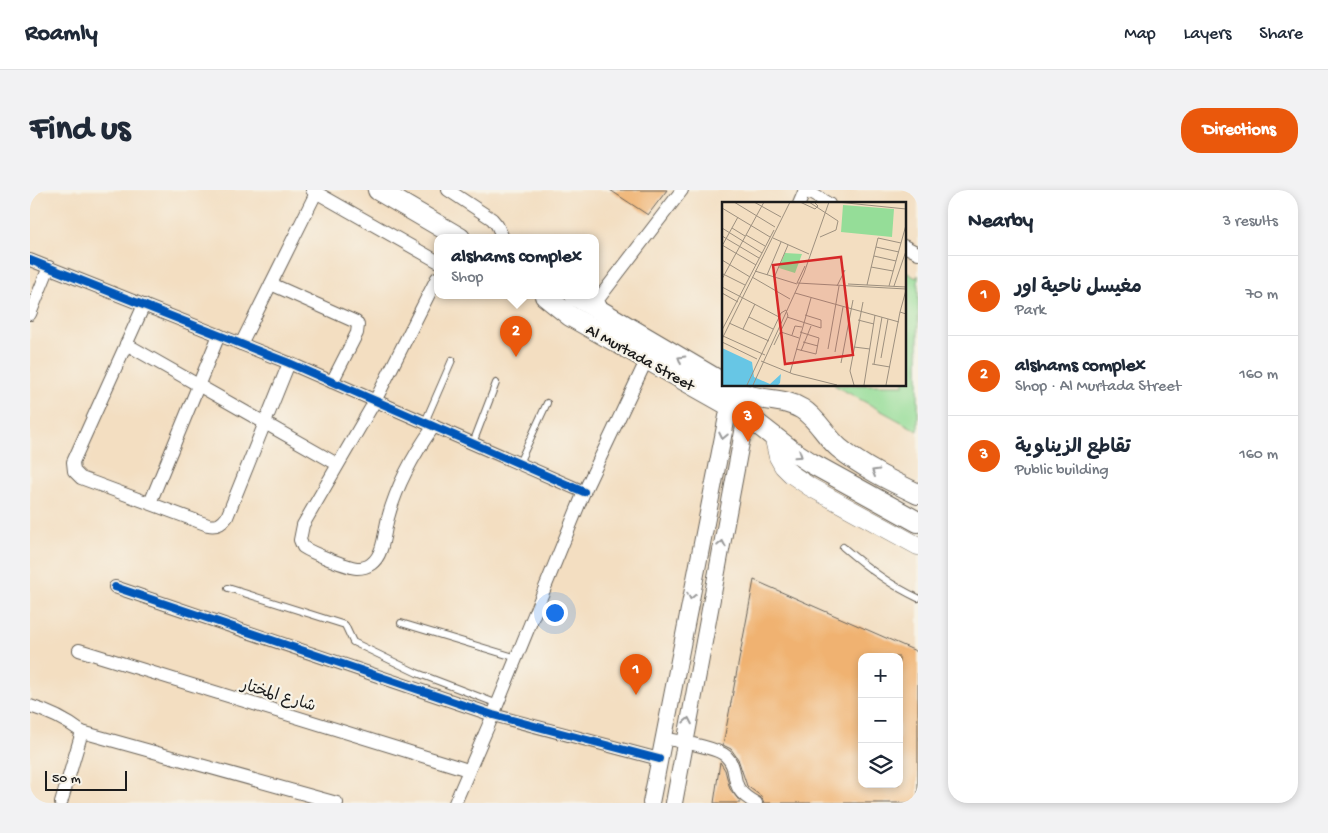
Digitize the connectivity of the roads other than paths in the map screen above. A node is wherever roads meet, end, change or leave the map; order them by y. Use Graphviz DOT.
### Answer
graph roads {
  1 [pos="378,190"];
  2 [pos="682,190"];
  3 [pos="314,191"];
  4 [pos="452,191"];
  5 [pos="800,202"];
  6 [pos="826,202"];
  7 [pos="453,234"];
  8 [pos="501,234"];
  9 [pos="906,247"];
  10 [pos="918,253"];
  11 [pos="434,259"];
  12 [pos="30,260"];
  13 [pos="49,267"];
  14 [pos="271,284"];
  15 [pos="434,284"];
  16 [pos="599,298"];
  17 [pos="549,299"];
  18 [pos="580,299"];
  19 [pos="598,299"];
  20 [pos="144,305"];
  21 [pos="593,306"];
  22 [pos="30,314"];
  23 [pos="219,335"];
  24 [pos="126,344"];
  25 [pos="241,344"];
  26 [pos="647,359"];
  27 [pos="452,360"];
  28 [pos="288,363"];
  29 [pos="332,382"];
  30 [pos="496,383"];
  31 [pos="198,385"];
  32 [pos="722,385"];
  33 [pos="731,391"];
  34 [pos="375,401"];
  35 [pos="547,403"];
  36 [pos="264,423"];
  37 [pos="430,424"];
  38 [pos="773,435"];
  39 [pos="473,443"];
  40 [pos="519,463"];
  41 [pos="337,464"];
  42 [pos="584,492"];
  43 [pos="918,494"];
  44 [pos="150,503"];
  45 [pos="918,522"];
  46 [pos="918,546"];
  47 [pos="843,547"];
  48 [pos="115,587"];
  49 [pos="228,588"];
  50 [pos="918,598"];
  51 [pos="401,624"];
  52 [pos="79,650"];
  53 [pos="517,658"];
  54 [pos="30,706"];
  55 [pos="496,710"];
  56 [pos="82,732"];
  57 [pos="663,738"];
  58 [pos="684,743"];
  59 [pos="659,759"];
  60 [pos="468,770"];
  61 [pos="61,803"];
  62 [pos="337,803"];
  63 [pos="455,803"];
  64 [pos="651,803"];
  65 [pos="674,803"];
  66 [pos="756,803"];
  1 -- 7 [label="main road"];
  2 -- 16 [label="street"];
  3 -- 11 [label="street"];
  3 -- 14 [label="street"];
  4 -- 8 [label="street"];
  5 -- 6 [label="street"];
  9 -- 10 [label="street"];
  12 -- 13 [label="street"];
  13 -- 20 [label="street"];
  13 -- 22 [label="street"];
  14 -- 25 [label="street"];
  14 -- 29 [label="street"];
  15 -- 34 [label="street"];
  17 -- 26 [label="main road, Al Murtada Street"];
  18 -- 21 [label="main road, Al Murtada Street"];
  19 -- 21 [label="street"];
  20 -- 23 [label="street"];
  20 -- 24 [label="street"];
  32 -- 21 [label="main road, Al Murtada Street, one-way"];
  23 -- 25 [label="street"];
  23 -- 31 [label="street"];
  24 -- 31 [label="street"];
  24 -- 44 [label="street"];
  25 -- 28 [label="street"];
  26 -- 33 [label="main road, Al Murtada Street"];
  26 -- 42 [label="street"];
  27 -- 37 [label="lane"];
  28 -- 29 [label="street"];
  28 -- 36 [label="street"];
  29 -- 34 [label="street"];
  30 -- 39 [label="lane"];
  31 -- 36 [label="street"];
  31 -- 44 [label="street"];
  33 -- 38 [label="main road, Al Murtada Street"];
  43 -- 33 [label="main road, Al Murtada Street, one-way"];
  33 -- 57 [label="street, one-way"];
  58 -- 33 [label="street, one-way"];
  34 -- 37 [label="street"];
  34 -- 41 [label="street"];
  35 -- 40 [label="lane"];
  36 -- 41 [label="street"];
  36 -- 44 [label="street"];
  37 -- 39 [label="street"];
  37 -- 41 [label="street"];
  38 -- 45 [label="main road, Al Murtada Street, one-way"];
  38 -- 46 [label="main road"];
  39 -- 40 [label="street"];
  40 -- 42 [label="street"];
  42 -- 53 [label="street"];
  47 -- 50 [label="lane"];
  48 -- 55 [label="street"];
  49 -- 55 [label="lane"];
  51 -- 53 [label="lane"];
  52 -- 60 [label="street, شارع المختار"];
  53 -- 55 [label="street"];
  54 -- 56 [label="street"];
  55 -- 59 [label="street"];
  55 -- 60 [label="street"];
  56 -- 61 [label="street"];
  56 -- 62 [label="street"];
  57 -- 58 [label="street"];
  57 -- 59 [label="street"];
  58 -- 65 [label="street"];
  58 -- 66 [label="street"];
  59 -- 64 [label="street"];
  60 -- 63 [label="street"];
}
